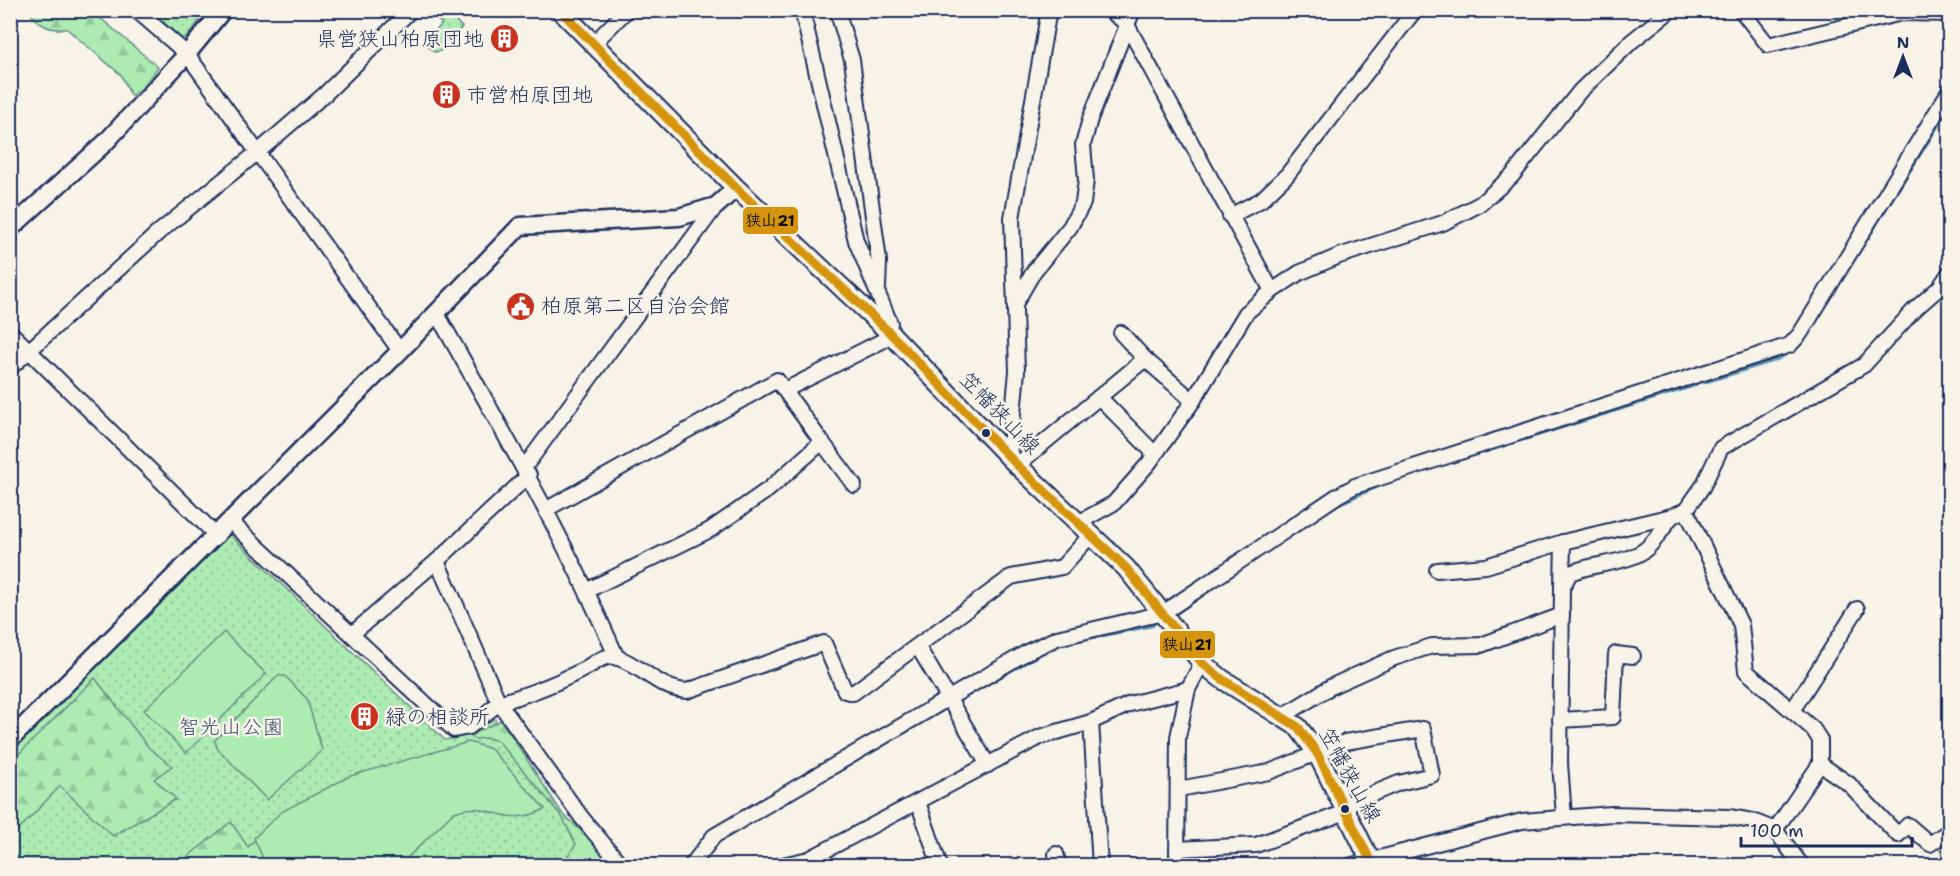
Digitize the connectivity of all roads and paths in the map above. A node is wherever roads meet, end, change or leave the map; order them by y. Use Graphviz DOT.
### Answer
graph roads {
  1 [pos="136,10"];
  2 [pos="223,10"];
  3 [pos="411,10"];
  4 [pos="560,10"];
  5 [pos="627,10"];
  6 [pos="802,10"];
  7 [pos="837,10"];
  8 [pos="1049,10"];
  9 [pos="1109,10"];
  10 [pos="1671,10"];
  11 [pos="1741,10"];
  12 [pos="1409,14"];
  13 [pos="1950,14"];
  14 [pos="1130,16"];
  15 [pos="593,44"];
  16 [pos="187,54"];
  17 [pos="1950,90"];
  18 [pos="258,152"];
  19 [pos="736,188"];
  20 [pos="716,206"];
  21 [pos="1230,216"];
  22 [pos="10,229"];
  23 [pos="1950,272"];
  24 [pos="1272,291"];
  25 [pos="878,293"];
  26 [pos="1014,305"];
  27 [pos="436,312"];
  28 [pos="10,332"];
  29 [pos="889,332"];
  30 [pos="1121,333"];
  31 [pos="400,351"];
  32 [pos="30,352"];
  33 [pos="1145,358"];
  34 [pos="10,368"];
  35 [pos="785,390"];
  36 [pos="1099,397"];
  37 [pos="1193,401"];
  38 [pos="822,442"];
  39 [pos="1155,454"];
  40 [pos="1013,461"];
  41 [pos="527,472"];
  42 [pos="854,485"];
  43 [pos="547,509"];
  44 [pos="1686,510"];
  45 [pos="1672,516"];
  46 [pos="231,522"];
  47 [pos="1084,529"];
  48 [pos="217,536"];
  49 [pos="1563,542"];
  50 [pos="437,561"];
  51 [pos="1437,570"];
  52 [pos="1562,588"];
  53 [pos="588,590"];
  54 [pos="1857,609"];
  55 [pos="1163,613"];
  56 [pos="1562,615"];
  57 [pos="352,634"];
  58 [pos="918,648"];
  59 [pos="1633,656"];
  60 [pos="617,658"];
  61 [pos="1203,663"];
  62 [pos="1188,689"];
  63 [pos="948,697"];
  64 [pos="499,703"];
  65 [pos="1792,711"];
  66 [pos="1283,716"];
  67 [pos="1560,720"];
  68 [pos="1091,722"];
  69 [pos="11,738"];
  70 [pos="1317,753"];
  71 [pos="1820,764"];
  72 [pos="988,765"];
  73 [pos="1179,789"];
  74 [pos="918,802"];
  75 [pos="1344,809"];
  76 [pos="1564,817"];
  77 [pos="1775,830"];
  78 [pos="1950,830"];
  79 [pos="1177,849"];
  80 [pos="1372,863"];
  81 [pos="622,866"];
  82 [pos="691,866"];
  83 [pos="778,866"];
  84 [pos="940,866"];
  85 [pos="1100,866"];
  86 [pos="1177,866"];
  87 [pos="1349,866"];
  88 [pos="1802,866"];
  1 -- 16 [label="street"];
  2 -- 16 [label="street"];
  3 -- 18 [label="street"];
  4 -- 15 [label="main road, 笠幡狭山線"];
  5 -- 15 [label="street"];
  6 -- 25 [label="street"];
  7 -- 25 [label="street"];
  8 -- 26 [label="street"];
  9 -- 14 [label="street"];
  10 -- 24 [label="street"];
  11 -- 13 [label="street"];
  12 -- 21 [label="street"];
  14 -- 21 [label="street"];
  14 -- 26 [label="street"];
  15 -- 19 [label="main road, 笠幡狭山線"];
  16 -- 18 [label="street"];
  16 -- 22 [label="street"];
  17 -- 55 [label="street"];
  18 -- 31 [label="street"];
  18 -- 32 [label="street"];
  19 -- 20 [label="street"];
  19 -- 29 [label="main road, 笠幡狭山線"];
  20 -- 27 [label="street"];
  20 -- 41 [label="street"];
  21 -- 24 [label="street"];
  23 -- 44 [label="street"];
  24 -- 37 [label="street"];
  25 -- 29 [label="street"];
  26 -- 40 [label="street"];
  27 -- 31 [label="street"];
  27 -- 41 [label="street"];
  28 -- 32 [label="street"];
  29 -- 35 [label="street"];
  29 -- 40 [label="main road, 笠幡狭山線"];
  30 -- 33 [label="street"];
  31 -- 46 [label="street"];
  32 -- 34 [label="street"];
  32 -- 48 [label="street"];
  33 -- 36 [label="street"];
  33 -- 37 [label="street"];
  35 -- 38 [label="street"];
  35 -- 43 [label="street"];
  36 -- 39 [label="street"];
  36 -- 40 [label="street"];
  37 -- 39 [label="street"];
  38 -- 42 [label="street"];
  38 -- 53 [label="street"];
  39 -- 47 [label="street"];
  40 -- 47 [label="main road, 笠幡狭山線"];
  41 -- 43 [label="street"];
  41 -- 50 [label="street"];
  43 -- 53 [label="street"];
  44 -- 45 [label="street"];
  44 -- 65 [label="street"];
  45 -- 49 [label="street"];
  45 -- 52 [label="street"];
  46 -- 48 [label="street"];
  46 -- 57 [label="street"];
  47 -- 55 [label="main road, 笠幡狭山線"];
  47 -- 58 [label="street"];
  48 -- 69 [label="street"];
  49 -- 51 [label="street"];
  49 -- 52 [label="street"];
  50 -- 57 [label="street"];
  50 -- 64 [label="street"];
  52 -- 56 [label="street"];
  53 -- 60 [label="street"];
  54 -- 65 [label="street"];
  55 -- 61 [label="main road, 笠幡狭山線"];
  55 -- 63 [label="street"];
  56 -- 66 [label="street"];
  56 -- 67 [label="street"];
  57 -- 64 [label="street"];
  58 -- 60 [label="street"];
  58 -- 63 [label="street"];
  59 -- 67 [label="street"];
  60 -- 64 [label="street"];
  61 -- 62 [label="street"];
  61 -- 66 [label="main road, 笠幡狭山線"];
  62 -- 68 [label="street"];
  62 -- 73 [label="street"];
  63 -- 72 [label="street"];
  63 -- 82 [label="street"];
  64 -- 81 [label="street"];
  65 -- 71 [label="street"];
  66 -- 70 [label="main road, 笠幡狭山線"];
  67 -- 76 [label="street"];
  68 -- 72 [label="street"];
  68 -- 85 [label="street"];
  70 -- 73 [label="street"];
  70 -- 75 [label="main road, 笠幡狭山線"];
  70 -- 75 [label="street"];
  71 -- 77 [label="street"];
  71 -- 78 [label="street"];
  72 -- 74 [label="street"];
  73 -- 79 [label="street"];
  74 -- 83 [label="street"];
  74 -- 84 [label="street"];
  75 -- 79 [label="street"];
  75 -- 80 [label="main road, 笠幡狭山線"];
  76 -- 77 [label="street"];
  76 -- 80 [label="street"];
  77 -- 88 [label="street"];
  79 -- 86 [label="street"];
  80 -- 87 [label="street"];
}
